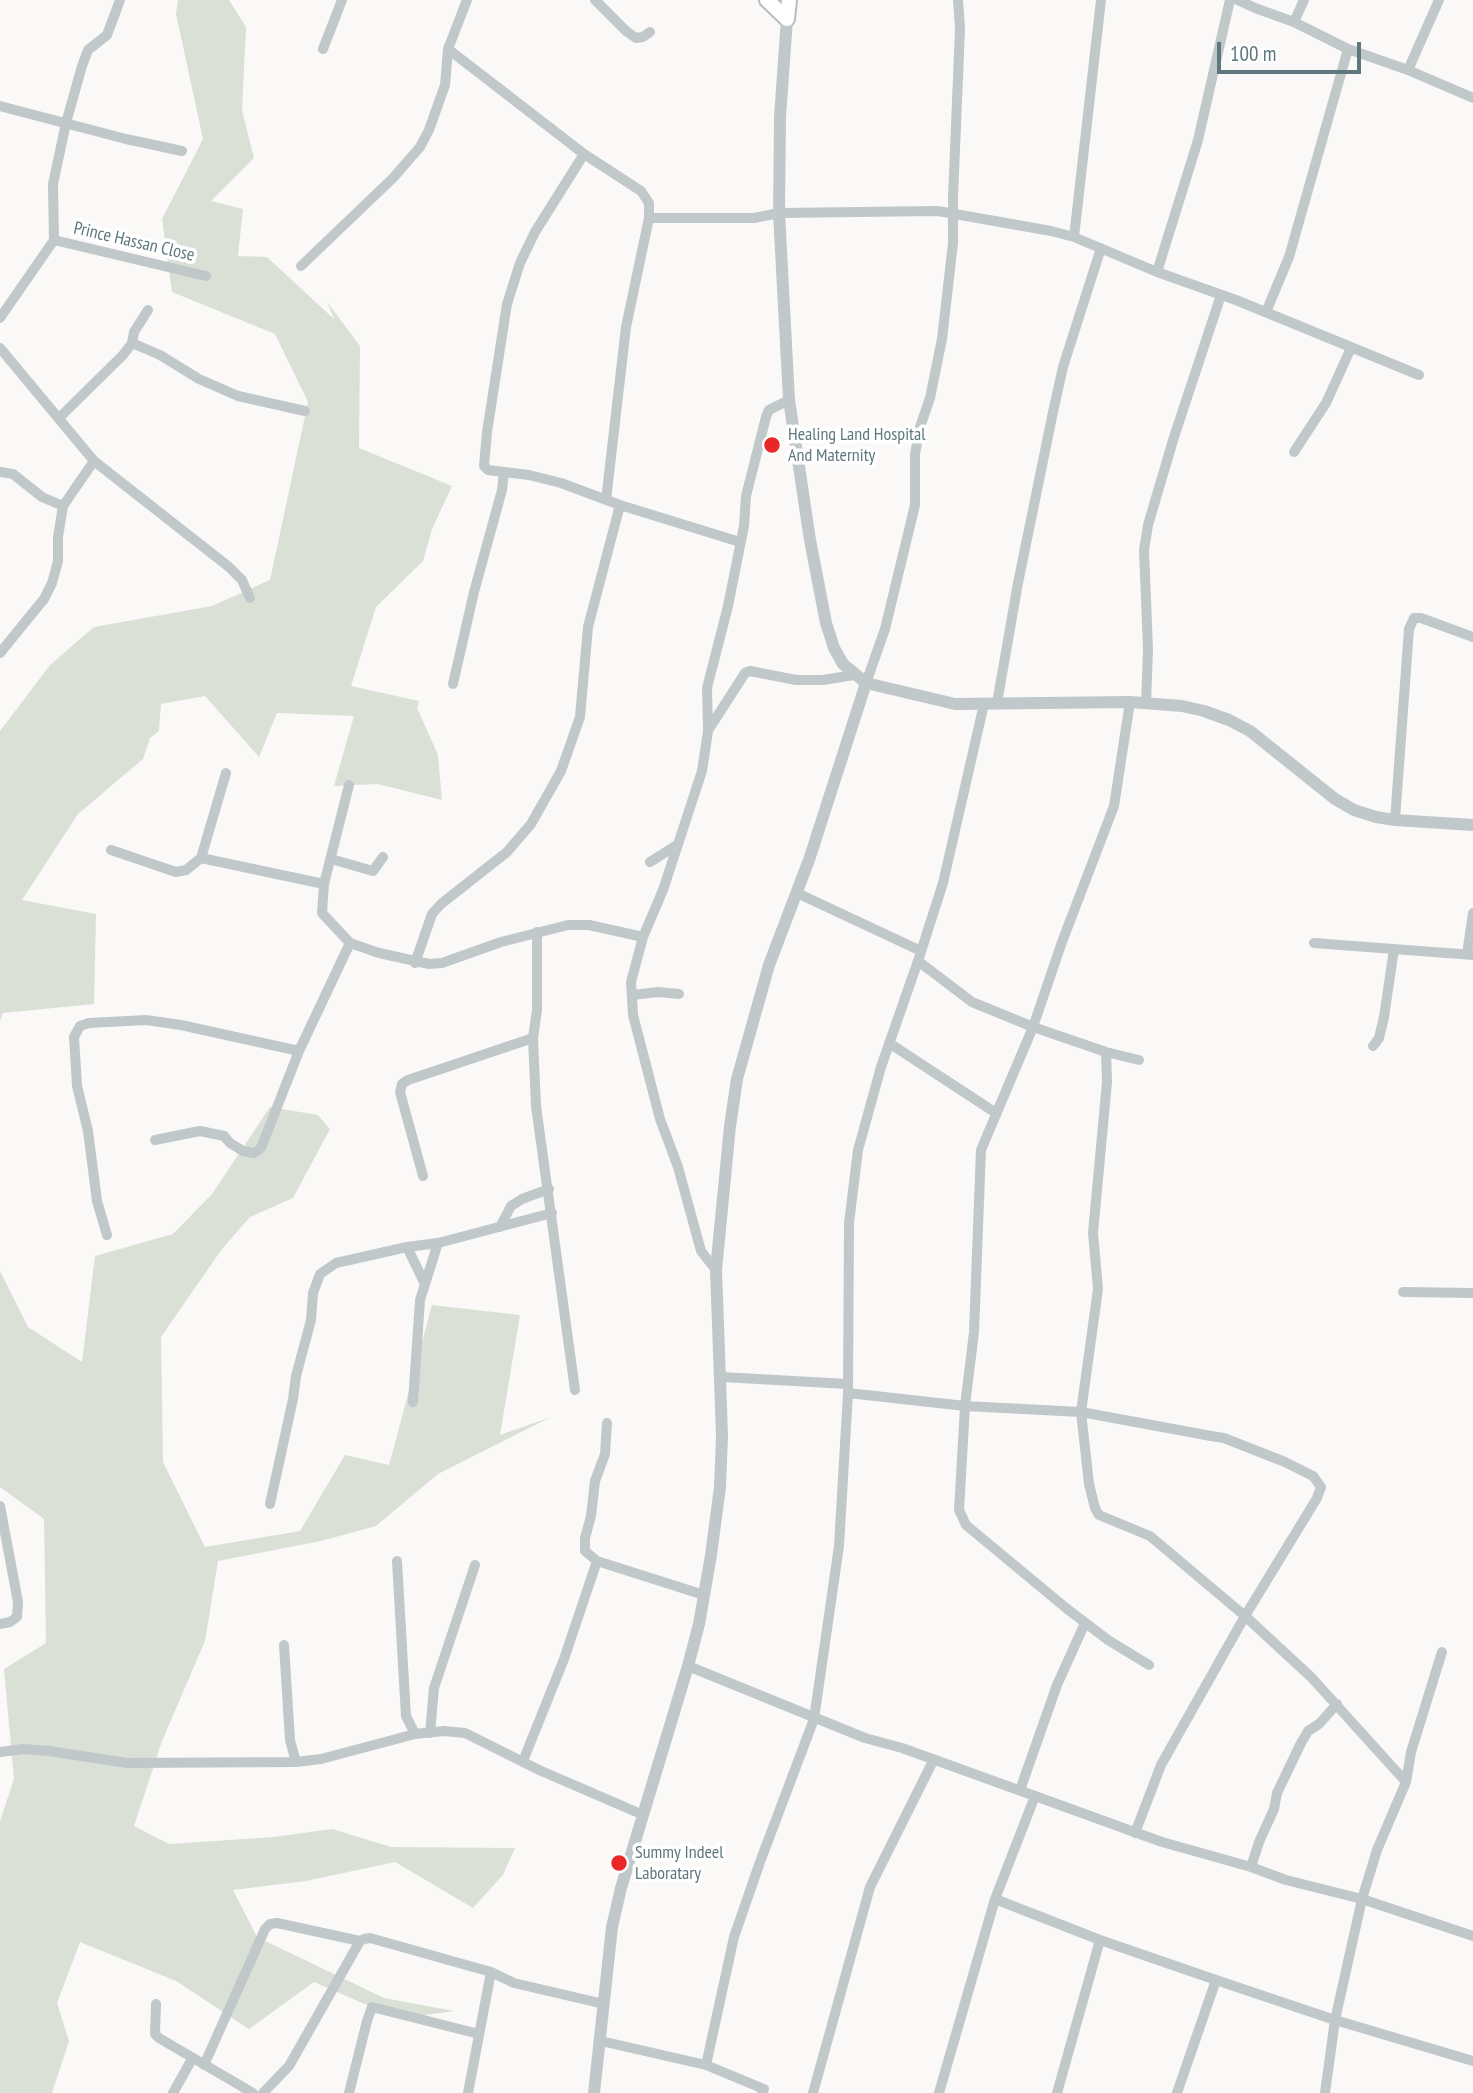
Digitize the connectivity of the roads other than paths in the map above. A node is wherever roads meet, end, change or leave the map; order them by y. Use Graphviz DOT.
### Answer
graph roads {
  1 [pos="120,0"];
  2 [pos="342,0"];
  3 [pos="467,0"];
  4 [pos="595,0"];
  5 [pos="767,0"];
  6 [pos="788,0"];
  7 [pos="958,0"];
  8 [pos="1101,0"];
  9 [pos="1230,0"];
  10 [pos="1238,0"];
  11 [pos="1304,0"];
  12 [pos="1439,0"];
  13 [pos="787,19"];
  14 [pos="1294,22"];
  15 [pos="650,32"];
  16 [pos="323,49"];
  17 [pos="448,49"];
  18 [pos="1348,49"];
  19 [pos="1408,70"];
  20 [pos="1473,97"];
  21 [pos="0,106"];
  22 [pos="66,122"];
  23 [pos="182,151"];
  24 [pos="584,154"];
  25 [pos="779,213"];
  26 [pos="954,213"];
  27 [pos="649,218"];
  28 [pos="1074,237"];
  29 [pos="54,240"];
  30 [pos="1101,247"];
  31 [pos="301,266"];
  32 [pos="1157,272"];
  33 [pos="206,276"];
  34 [pos="1221,295"];
  35 [pos="148,310"];
  36 [pos="1266,312"];
  37 [pos="0,318"];
  38 [pos="132,343"];
  39 [pos="0,348"];
  40 [pos="1351,348"];
  41 [pos="1419,374"];
  42 [pos="789,400"];
  43 [pos="305,411"];
  44 [pos="59,418"];
  45 [pos="1294,453"];
  46 [pos="94,461"];
  47 [pos="0,472"];
  48 [pos="504,473"];
  49 [pos="606,500"];
  50 [pos="620,505"];
  51 [pos="63,506"];
  52 [pos="740,542"];
  53 [pos="250,598"];
  54 [pos="1473,637"];
  55 [pos="0,653"];
  56 [pos="854,675"];
  57 [pos="866,683"];
  58 [pos="453,684"];
  59 [pos="1130,702"];
  60 [pos="991,704"];
  61 [pos="1146,704"];
  62 [pos="708,731"];
  63 [pos="226,773"];
  64 [pos="349,785"];
  65 [pos="1395,820"];
  66 [pos="1473,825"];
  67 [pos="677,845"];
  68 [pos="111,850"];
  69 [pos="383,857"];
  70 [pos="201,858"];
  71 [pos="331,859"];
  72 [pos="649,862"];
  73 [pos="324,884"];
  74 [pos="797,893"];
  75 [pos="1473,914"];
  76 [pos="537,932"];
  77 [pos="643,937"];
  78 [pos="351,943"];
  79 [pos="1314,943"];
  80 [pos="1394,949"];
  81 [pos="921,951"];
  82 [pos="1470,954"];
  83 [pos="918,961"];
  84 [pos="415,963"];
  85 [pos="680,994"];
  86 [pos="632,995"];
  87 [pos="1033,1027"];
  88 [pos="533,1038"];
  89 [pos="889,1043"];
  90 [pos="1373,1046"];
  91 [pos="299,1051"];
  92 [pos="1106,1052"];
  93 [pos="1139,1060"];
  94 [pos="996,1113"];
  95 [pos="155,1140"];
  96 [pos="423,1176"];
  97 [pos="549,1189"];
  98 [pos="552,1213"];
  99 [pos="500,1227"];
  100 [pos="107,1235"];
  101 [pos="438,1243"];
  102 [pos="407,1247"];
  103 [pos="716,1270"];
  104 [pos="424,1282"];
  105 [pos="1403,1292"];
  106 [pos="1473,1293"];
  107 [pos="722,1377"];
  108 [pos="847,1389"];
  109 [pos="575,1390"];
  110 [pos="413,1402"];
  111 [pos="965,1406"];
  112 [pos="1081,1412"];
  113 [pos="607,1423"];
  114 [pos="270,1504"];
  115 [pos="0,1506"];
  116 [pos="397,1561"];
  117 [pos="597,1561"];
  118 [pos="475,1565"];
  119 [pos="704,1594"];
  120 [pos="1245,1616"];
  121 [pos="1085,1623"];
  122 [pos="0,1624"];
  123 [pos="284,1645"];
  124 [pos="1442,1652"];
  125 [pos="1149,1665"];
  126 [pos="688,1666"];
  127 [pos="1337,1704"];
  128 [pos="814,1718"];
  129 [pos="430,1733"];
  130 [pos="415,1734"];
  131 [pos="0,1752"];
  132 [pos="523,1760"];
  133 [pos="933,1761"];
  134 [pos="296,1762"];
  135 [pos="1406,1782"];
  136 [pos="1020,1790"];
  137 [pos="1035,1796"];
  138 [pos="641,1814"];
  139 [pos="1135,1833"];
  140 [pos="1251,1867"];
  141 [pos="995,1899"];
  142 [pos="1362,1899"];
  143 [pos="1473,1936"];
  144 [pos="1100,1940"];
  145 [pos="360,1941"];
  146 [pos="491,1972"];
  147 [pos="1216,1980"];
  148 [pos="156,2004"];
  149 [pos="604,2004"];
  150 [pos="1335,2020"];
  151 [pos="479,2035"];
  152 [pos="601,2041"];
  153 [pos="192,2059"];
  154 [pos="1473,2061"];
  155 [pos="204,2065"];
  156 [pos="706,2065"];
  157 [pos="763,2091"];
  158 [pos="173,2093"];
  159 [pos="253,2093"];
  160 [pos="263,2093"];
  161 [pos="349,2093"];
  162 [pos="468,2093"];
  163 [pos="594,2093"];
  164 [pos="776,2093"];
  165 [pos="813,2093"];
  166 [pos="939,2093"];
  167 [pos="1057,2093"];
  168 [pos="1177,2093"];
  169 [pos="1325,2093"];
  1 -- 22 [label="street"];
  2 -- 16 [label="street"];
  3 -- 17 [label="street"];
  4 -- 15 [label="street"];
  5 -- 13 [label="main road"];
  6 -- 13 [label="main road"];
  7 -- 26 [label="street"];
  8 -- 28 [label="street"];
  9 -- 32 [label="street"];
  10 -- 14 [label="street"];
  11 -- 14 [label="street"];
  12 -- 19 [label="street"];
  13 -- 25 [label="street"];
  14 -- 18 [label="street"];
  17 -- 24 [label="street"];
  17 -- 31 [label="street"];
  18 -- 19 [label="street"];
  18 -- 36 [label="street"];
  19 -- 20 [label="street"];
  21 -- 22 [label="street"];
  22 -- 23 [label="street"];
  22 -- 29 [label="street"];
  24 -- 27 [label="street"];
  24 -- 48 [label="street"];
  25 -- 26 [label="street"];
  25 -- 27 [label="street"];
  25 -- 42 [label="street"];
  26 -- 28 [label="street"];
  26 -- 57 [label="street"];
  27 -- 49 [label="street"];
  28 -- 30 [label="street"];
  29 -- 33 [label="street, Prince Hassan Close"];
  29 -- 37 [label="street"];
  30 -- 32 [label="street"];
  30 -- 60 [label="street"];
  32 -- 34 [label="street"];
  34 -- 36 [label="street"];
  34 -- 61 [label="street"];
  35 -- 38 [label="street"];
  36 -- 40 [label="street"];
  38 -- 43 [label="street"];
  38 -- 44 [label="street"];
  39 -- 44 [label="street"];
  40 -- 41 [label="street"];
  40 -- 45 [label="street"];
  42 -- 52 [label="street"];
  42 -- 56 [label="street"];
  44 -- 46 [label="street"];
  46 -- 51 [label="street"];
  46 -- 53 [label="street"];
  47 -- 51 [label="street"];
  48 -- 49 [label="street"];
  48 -- 58 [label="street"];
  49 -- 50 [label="street"];
  50 -- 52 [label="street"];
  50 -- 84 [label="street"];
  51 -- 55 [label="street"];
  52 -- 62 [label="street"];
  54 -- 65 [label="street"];
  56 -- 57 [label="street"];
  56 -- 62 [label="street"];
  57 -- 60 [label="street"];
  57 -- 74 [label="street"];
  59 -- 60 [label="street"];
  59 -- 61 [label="street"];
  59 -- 87 [label="street"];
  60 -- 81 [label="street"];
  61 -- 65 [label="street"];
  62 -- 67 [label="street"];
  63 -- 70 [label="street"];
  64 -- 71 [label="street"];
  65 -- 66 [label="street"];
  67 -- 72 [label="street"];
  67 -- 77 [label="street"];
  68 -- 70 [label="street"];
  69 -- 71 [label="street"];
  70 -- 73 [label="street"];
  71 -- 73 [label="street"];
  73 -- 78 [label="street"];
  74 -- 81 [label="street"];
  74 -- 103 [label="street"];
  75 -- 82 [label="street"];
  76 -- 77 [label="street"];
  76 -- 84 [label="street"];
  76 -- 88 [label="street"];
  77 -- 86 [label="street"];
  78 -- 84 [label="street"];
  78 -- 91 [label="street"];
  79 -- 80 [label="street"];
  80 -- 82 [label="street"];
  80 -- 90 [label="street"];
  81 -- 83 [label="street"];
  83 -- 87 [label="street"];
  83 -- 89 [label="street"];
  85 -- 86 [label="street"];
  86 -- 103 [label="street"];
  87 -- 92 [label="street"];
  87 -- 94 [label="street"];
  88 -- 96 [label="street"];
  88 -- 97 [label="street"];
  89 -- 94 [label="street"];
  89 -- 108 [label="street"];
  91 -- 95 [label="street"];
  91 -- 100 [label="street"];
  92 -- 93 [label="street"];
  92 -- 112 [label="street"];
  94 -- 111 [label="street"];
  97 -- 98 [label="street"];
  97 -- 99 [label="street"];
  98 -- 99 [label="street"];
  98 -- 109 [label="street"];
  99 -- 101 [label="street"];
  101 -- 102 [label="street"];
  101 -- 104 [label="street"];
  102 -- 104 [label="street"];
  102 -- 114 [label="street"];
  103 -- 107 [label="street"];
  104 -- 110 [label="street"];
  105 -- 106 [label="street"];
  107 -- 108 [label="street"];
  107 -- 119 [label="street"];
  108 -- 111 [label="street"];
  108 -- 128 [label="street"];
  111 -- 112 [label="street"];
  111 -- 121 [label="street"];
  112 -- 120 [label="street"];
  112 -- 120 [label="street"];
  113 -- 117 [label="street"];
  115 -- 122 [label="street"];
  116 -- 130 [label="street"];
  117 -- 119 [label="street"];
  117 -- 132 [label="street"];
  118 -- 129 [label="street"];
  119 -- 126 [label="street"];
  120 -- 127 [label="street"];
  120 -- 139 [label="street"];
  121 -- 125 [label="street"];
  121 -- 136 [label="street"];
  123 -- 134 [label="street"];
  124 -- 135 [label="street"];
  126 -- 128 [label="street"];
  126 -- 138 [label="street"];
  127 -- 135 [label="street"];
  127 -- 140 [label="street"];
  128 -- 133 [label="street"];
  128 -- 156 [label="street"];
  129 -- 130 [label="street"];
  129 -- 132 [label="street"];
  130 -- 134 [label="street"];
  131 -- 134 [label="street"];
  132 -- 138 [label="street"];
  133 -- 136 [label="street"];
  133 -- 165 [label="street"];
  135 -- 142 [label="street"];
  136 -- 137 [label="street"];
  137 -- 139 [label="street"];
  137 -- 141 [label="street"];
  138 -- 149 [label="street"];
  139 -- 140 [label="street"];
  140 -- 142 [label="street"];
  141 -- 144 [label="street"];
  141 -- 166 [label="street"];
  142 -- 143 [label="street"];
  142 -- 150 [label="street"];
  144 -- 147 [label="street"];
  144 -- 167 [label="street"];
  145 -- 146 [label="street"];
  145 -- 155 [label="street"];
  145 -- 160 [label="street"];
  146 -- 149 [label="street"];
  146 -- 151 [label="street"];
  147 -- 150 [label="street"];
  147 -- 168 [label="street"];
  148 -- 153 [label="street"];
  149 -- 152 [label="street"];
  150 -- 154 [label="street"];
  150 -- 169 [label="street"];
  151 -- 161 [label="street"];
  151 -- 162 [label="street"];
  152 -- 156 [label="street"];
  152 -- 163 [label="street"];
  153 -- 155 [label="street"];
  153 -- 158 [label="street"];
  155 -- 159 [label="street"];
  156 -- 157 [label="street"];
  157 -- 164 [label="street"];
}
